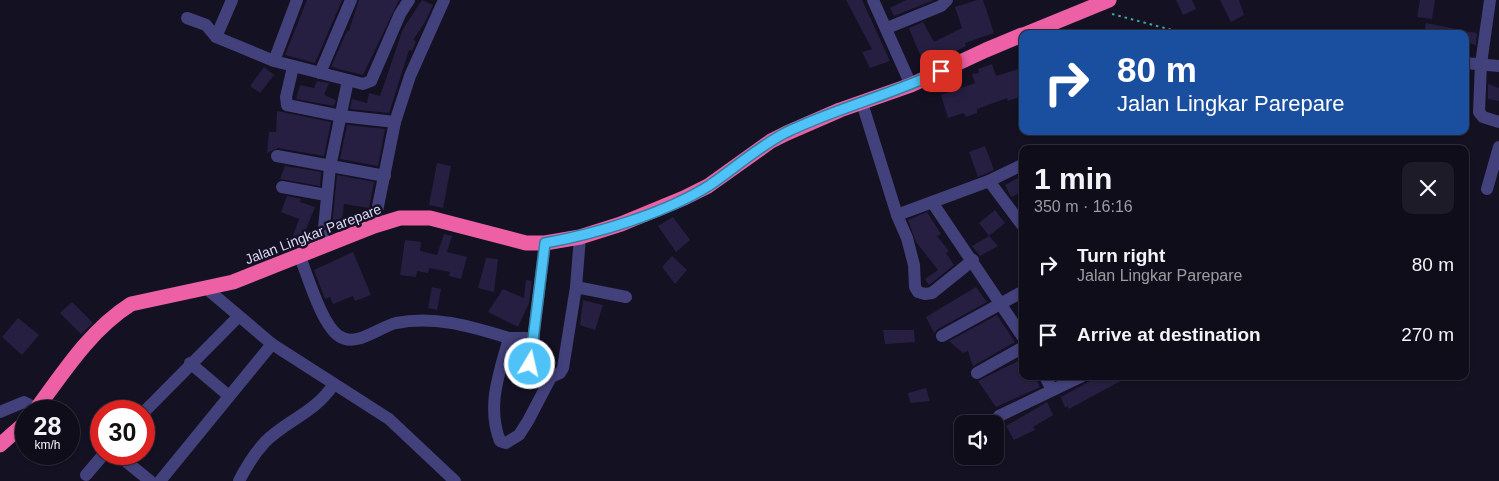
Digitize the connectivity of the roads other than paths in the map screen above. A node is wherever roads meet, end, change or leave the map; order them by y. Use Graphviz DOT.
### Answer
graph roads {
  1 [pos="232,0"];
  2 [pos="297,0"];
  3 [pos="351,0"];
  4 [pos="409,0"];
  5 [pos="444,0"];
  6 [pos="874,0"];
  7 [pos="947,0"];
  8 [pos="1109,0"];
  9 [pos="1490,0"];
  10 [pos="187,18"];
  11 [pos="887,28"];
  12 [pos="1036,30"];
  13 [pos="1019,36"];
  14 [pos="216,38"];
  15 [pos="274,61"];
  16 [pos="1469,63"];
  17 [pos="1481,64"];
  18 [pos="1499,66"];
  19 [pos="293,67"];
  20 [pos="320,73"];
  21 [pos="348,80"];
  22 [pos="911,85"];
  23 [pos="862,102"];
  24 [pos="341,116"];
  25 [pos="395,122"];
  26 [pos="1499,122"];
  27 [pos="1499,146"];
  28 [pos="277,156"];
  29 [pos="1019,166"];
  30 [pos="330,167"];
  31 [pos="385,176"];
  32 [pos="989,181"];
  33 [pos="282,187"];
  34 [pos="1487,190"];
  35 [pos="326,195"];
  36 [pos="932,202"];
  37 [pos="897,214"];
  38 [pos="1019,221"];
  39 [pos="374,226"];
  40 [pos="580,237"];
  41 [pos="545,243"];
  42 [pos="322,248"];
  43 [pos="300,258"];
  44 [pos="973,260"];
  45 [pos="576,287"];
  46 [pos="207,289"];
  47 [pos="1019,293"];
  48 [pos="626,297"];
  49 [pos="1000,302"];
  50 [pos="238,317"];
  51 [pos="1019,331"];
  52 [pos="942,336"];
  53 [pos="509,338"];
  54 [pos="534,338"];
  55 [pos="272,344"];
  56 [pos="1019,350"];
  57 [pos="190,363"];
  58 [pos="978,373"];
  59 [pos="551,377"];
  60 [pos="1047,380"];
  61 [pos="1073,380"];
  62 [pos="334,384"];
  63 [pos="1052,390"];
  64 [pos="229,396"];
  65 [pos="44,400"];
  66 [pos="155,400"];
  67 [pos="15,406"];
  68 [pos="0,412"];
  69 [pos="1001,415"];
  70 [pos="15,432"];
  71 [pos="0,445"];
  72 [pos="95,465"];
  73 [pos="130,465"];
  74 [pos="86,475"];
  75 [pos="150,481"];
  76 [pos="160,481"];
  77 [pos="239,481"];
  78 [pos="454,481"];
  1 -- 14 [label="street"];
  2 -- 15 [label="street"];
  3 -- 20 [label="street"];
  4 -- 21 [label="street"];
  5 -- 25 [label="street"];
  6 -- 11 [label="street"];
  7 -- 11 [label="street"];
  8 -- 12 [label="highway"];
  9 -- 17 [label="street"];
  10 -- 14 [label="street"];
  11 -- 22 [label="street"];
  13 -- 22 [label="highway, Jalan Lingkar Parepare"];
  14 -- 15 [label="street"];
  15 -- 19 [label="street"];
  16 -- 17 [label="street"];
  17 -- 18 [label="street"];
  17 -- 26 [label="street"];
  19 -- 20 [label="street"];
  19 -- 24 [label="street"];
  20 -- 21 [label="street"];
  21 -- 24 [label="street"];
  22 -- 23 [label="highway, Jalan Lingkar Parepare"];
  23 -- 37 [label="street"];
  23 -- 40 [label="highway, Jalan Lingkar Parepare"];
  24 -- 25 [label="street"];
  24 -- 30 [label="street"];
  25 -- 31 [label="street"];
  27 -- 34 [label="street"];
  28 -- 30 [label="street"];
  29 -- 32 [label="street"];
  30 -- 31 [label="street"];
  30 -- 35 [label="street"];
  31 -- 39 [label="street"];
  32 -- 36 [label="street"];
  32 -- 38 [label="street"];
  33 -- 35 [label="street"];
  35 -- 42 [label="street"];
  36 -- 37 [label="street"];
  36 -- 44 [label="street"];
  37 -- 44 [label="street"];
  39 -- 41 [label="highway, Jalan Lingkar Parepare"];
  39 -- 42 [label="highway, Jalan Lingkar Parepare"];
  40 -- 41 [label="highway, Jalan Lingkar Parepare"];
  40 -- 45 [label="street"];
  41 -- 54 [label="street"];
  42 -- 43 [label="highway, Jalan Lingkar Parepare"];
  43 -- 46 [label="highway, Jalan Lingkar Parepare"];
  43 -- 53 [label="street"];
  44 -- 49 [label="street"];
  45 -- 48 [label="street"];
  45 -- 59 [label="street"];
  46 -- 50 [label="street"];
  46 -- 65 [label="highway, Jalan Lingkar Parepare"];
  47 -- 49 [label="street"];
  49 -- 51 [label="street"];
  49 -- 52 [label="street"];
  50 -- 55 [label="street"];
  50 -- 57 [label="street"];
  53 -- 54 [label="street"];
  53 -- 59 [label="street"];
  54 -- 59 [label="street"];
  55 -- 62 [label="street"];
  55 -- 64 [label="street"];
  56 -- 58 [label="street"];
  57 -- 64 [label="street"];
  57 -- 66 [label="street"];
  60 -- 63 [label="street"];
  61 -- 63 [label="street"];
  62 -- 77 [label="street"];
  62 -- 78 [label="street"];
  63 -- 69 [label="street"];
  64 -- 76 [label="street"];
  67 -- 68 [label="street"];
  70 -- 71 [label="highway"];
  72 -- 74 [label="street"];
  73 -- 75 [label="street"];
}
